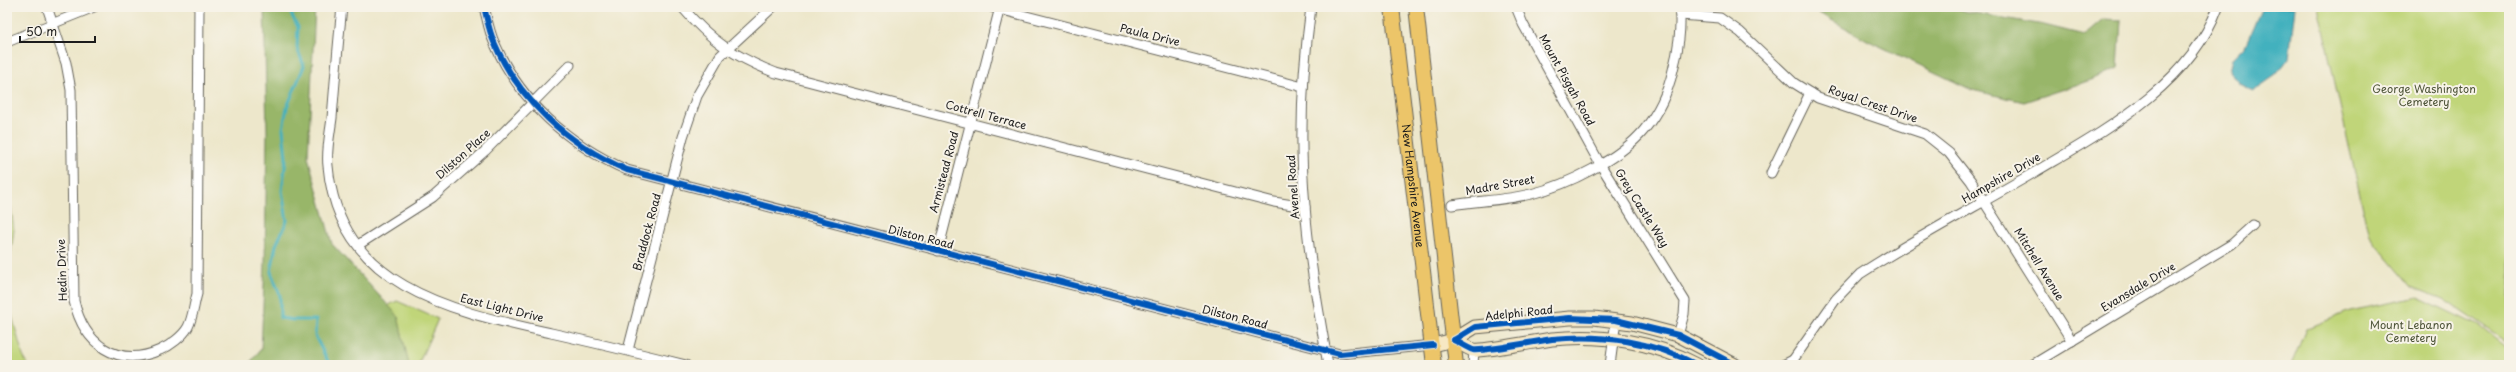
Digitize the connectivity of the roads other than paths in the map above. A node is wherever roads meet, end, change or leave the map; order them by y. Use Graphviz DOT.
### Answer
graph roads {
  1 [pos="47,7"];
  2 [pos="94,7"];
  3 [pos="199,7"];
  4 [pos="342,7"];
  5 [pos="484,7"];
  6 [pos="682,7"];
  7 [pos="773,7"];
  8 [pos="1311,7"];
  9 [pos="1392,7"];
  10 [pos="1416,7"];
  11 [pos="1516,7"];
  12 [pos="2218,7"];
  13 [pos="997,8"];
  14 [pos="1679,11"];
  15 [pos="53,23"];
  16 [pos="7,42"];
  17 [pos="727,49"];
  18 [pos="570,65"];
  19 [pos="1303,87"];
  20 [pos="1810,93"];
  21 [pos="533,104"];
  22 [pos="970,123"];
  23 [pos="1600,164"];
  24 [pos="1771,172"];
  25 [pos="672,183"];
  26 [pos="1984,202"];
  27 [pos="1452,205"];
  28 [pos="1305,207"];
  29 [pos="2253,225"];
  30 [pos="358,245"];
  31 [pos="938,251"];
  32 [pos="1616,320"];
  33 [pos="1678,335"];
  34 [pos="1614,339"];
  35 [pos="1454,340"];
  36 [pos="2072,341"];
  37 [pos="1432,345"];
  38 [pos="628,350"];
  39 [pos="1474,350"];
  40 [pos="1325,351"];
  41 [pos="1794,362"];
  42 [pos="686,365"];
  43 [pos="1328,365"];
  44 [pos="1434,365"];
  45 [pos="1456,365"];
  46 [pos="1473,365"];
  47 [pos="1610,365"];
  48 [pos="1697,365"];
  49 [pos="1736,365"];
  50 [pos="1783,365"];
  51 [pos="2032,365"];
  1 -- 15 [label="street, Hedin Drive"];
  2 -- 15 [label="street"];
  3 -- 15 [label="street, Hedin Drive"];
  4 -- 30 [label="street, East Light Drive"];
  5 -- 21 [label="street, Dilston Road"];
  6 -- 17 [label="street, Cottrell Terrace"];
  7 -- 17 [label="street, Braddock Road"];
  8 -- 19 [label="street, Avenel Road"];
  9 -- 37 [label="main road, New Hampshire Avenue"];
  10 -- 35 [label="main road, New Hampshire Avenue"];
  11 -- 23 [label="street, Mount Pisgah Road"];
  12 -- 26 [label="street, Hampshire Drive"];
  13 -- 19 [label="street, Paula Drive"];
  13 -- 22 [label="street, Armistead Road"];
  14 -- 20 [label="street, Royal Crest Drive"];
  14 -- 23 [label="street, Madre Street"];
  15 -- 16 [label="street"];
  17 -- 22 [label="street, Cottrell Terrace"];
  17 -- 25 [label="street, Braddock Road"];
  18 -- 21 [label="street, Dilston Place"];
  19 -- 28 [label="street, Avenel Road"];
  20 -- 24 [label="street"];
  20 -- 26 [label="street, Royal Crest Drive"];
  21 -- 25 [label="street, Dilston Road"];
  21 -- 30 [label="street, Dilston Place"];
  22 -- 28 [label="street, Cottrell Terrace"];
  22 -- 31 [label="street, Armistead Road"];
  23 -- 27 [label="street, Madre Street"];
  23 -- 33 [label="street, Grey Castle Way"];
  25 -- 31 [label="street, Dilston Road"];
  25 -- 38 [label="street, Braddock Road"];
  26 -- 36 [label="street, Mitchell Avenue"];
  26 -- 41 [label="street, Hampshire Drive"];
  28 -- 40 [label="street, Avenel Road"];
  29 -- 36 [label="street, Evansdale Drive"];
  30 -- 38 [label="street, East Light Drive"];
  31 -- 40 [label="street, Dilston Road"];
  32 -- 33 [label="main road, Adelphi Road"];
  32 -- 34 [label="street"];
  32 -- 35 [label="main road, Adelphi Road"];
  33 -- 49 [label="main road, Adelphi Road"];
  34 -- 39 [label="main road"];
  34 -- 47 [label="street"];
  34 -- 48 [label="main road"];
  35 -- 37 [label="main road, Adelphi Road"];
  35 -- 39 [label="main road"];
  35 -- 45 [label="main road, New Hampshire Avenue"];
  36 -- 51 [label="street, Evansdale Drive"];
  37 -- 40 [label="street, Dilston Road"];
  37 -- 44 [label="main road, New Hampshire Avenue"];
  38 -- 42 [label="street, East Light Drive"];
  39 -- 46 [label="street"];
  40 -- 43 [label="street, Avenel Road"];
  41 -- 50 [label="street"];
}
